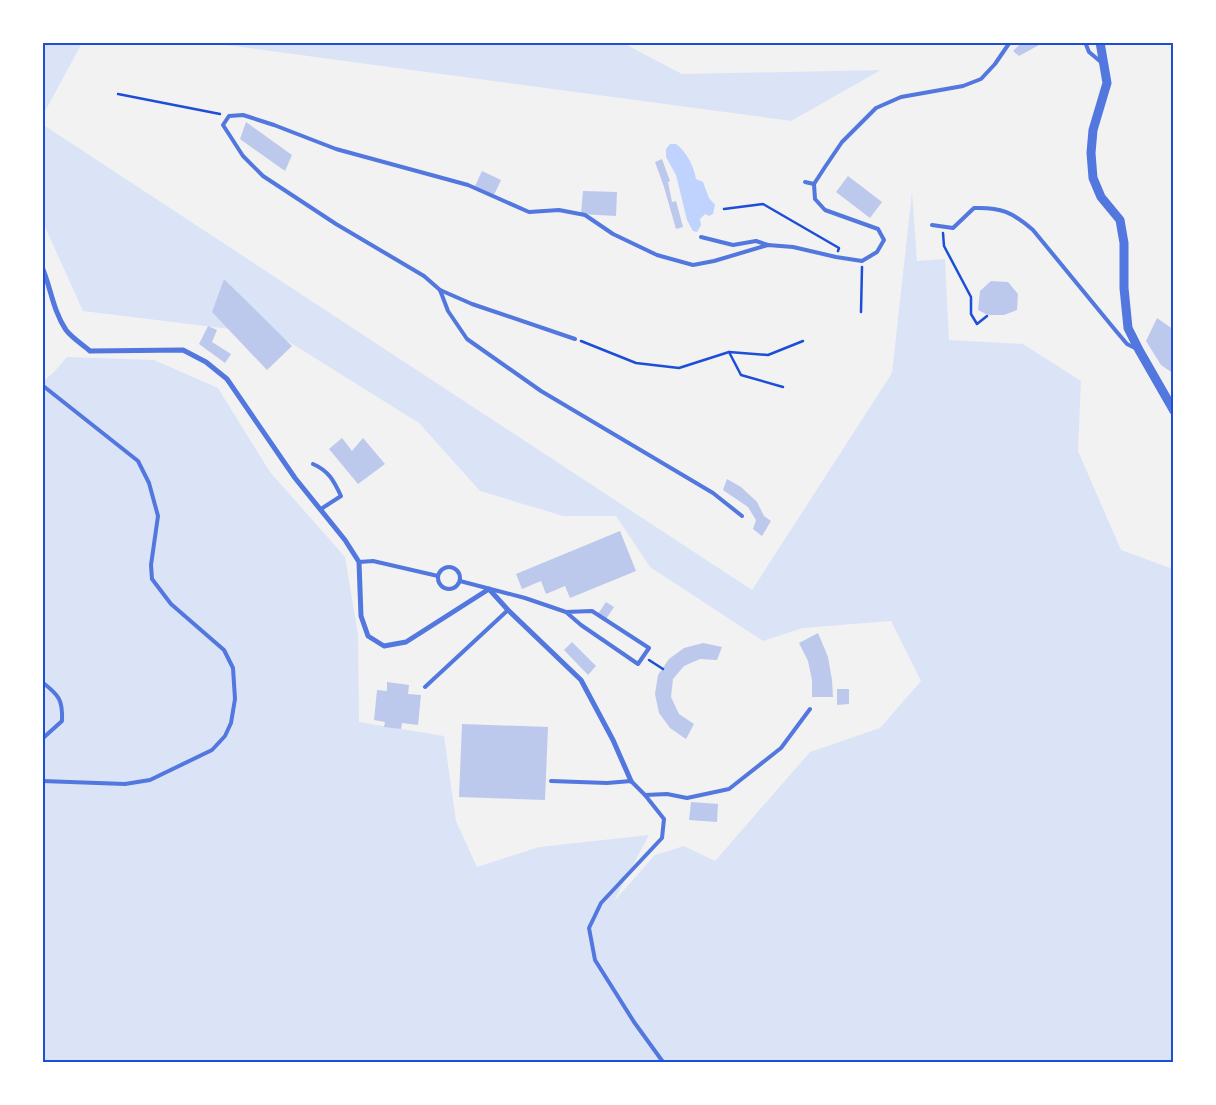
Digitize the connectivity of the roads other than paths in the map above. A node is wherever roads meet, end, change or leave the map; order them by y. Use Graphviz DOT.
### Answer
graph roads {
  1 [pos="1010,42"];
  2 [pos="1085,42"];
  3 [pos="1100,42"];
  4 [pos="1103,64"];
  5 [pos="805,182"];
  6 [pos="814,184"];
  7 [pos="932,225"];
  8 [pos="701,237"];
  9 [pos="768,245"];
  10 [pos="42,268"];
  11 [pos="440,290"];
  12 [pos="574,339"];
  13 [pos="1139,350"];
  14 [pos="42,385"];
  15 [pos="1174,411"];
  16 [pos="313,464"];
  17 [pos="321,509"];
  18 [pos="742,516"];
  19 [pos="359,562"];
  20 [pos="438,576"];
  21 [pos="460,581"];
  22 [pos="489,589"];
  23 [pos="508,610"];
  24 [pos="566,612"];
  25 [pos="42,682"];
  26 [pos="425,687"];
  27 [pos="810,709"];
  28 [pos="42,739"];
  29 [pos="42,781"];
  30 [pos="551,781"];
  31 [pos="631,781"];
  32 [pos="645,795"];
  33 [pos="663,1062"];
  1 -- 6 [label="lane"];
  2 -- 4 [label="lane"];
  3 -- 4 [label="street"];
  4 -- 13 [label="street"];
  5 -- 6 [label="lane"];
  6 -- 9 [label="lane"];
  7 -- 13 [label="lane"];
  8 -- 9 [label="lane"];
  9 -- 11 [label="lane"];
  10 -- 17 [label="street"];
  11 -- 12 [label="lane"];
  11 -- 18 [label="lane"];
  13 -- 15 [label="street"];
  14 -- 29 [label="lane"];
  16 -- 17 [label="lane"];
  17 -- 19 [label="street"];
  19 -- 20 [label="lane"];
  19 -- 22 [label="street"];
  20 -- 21 [label="lane"];
  20 -- 21 [label="lane"];
  21 -- 22 [label="lane"];
  22 -- 23 [label="street"];
  22 -- 24 [label="lane"];
  23 -- 26 [label="lane"];
  23 -- 31 [label="street"];
  24 -- 24 [label="lane"];
  25 -- 28 [label="lane"];
  27 -- 32 [label="lane"];
  30 -- 31 [label="lane"];
  31 -- 32 [label="lane"];
  32 -- 33 [label="lane"];
}
